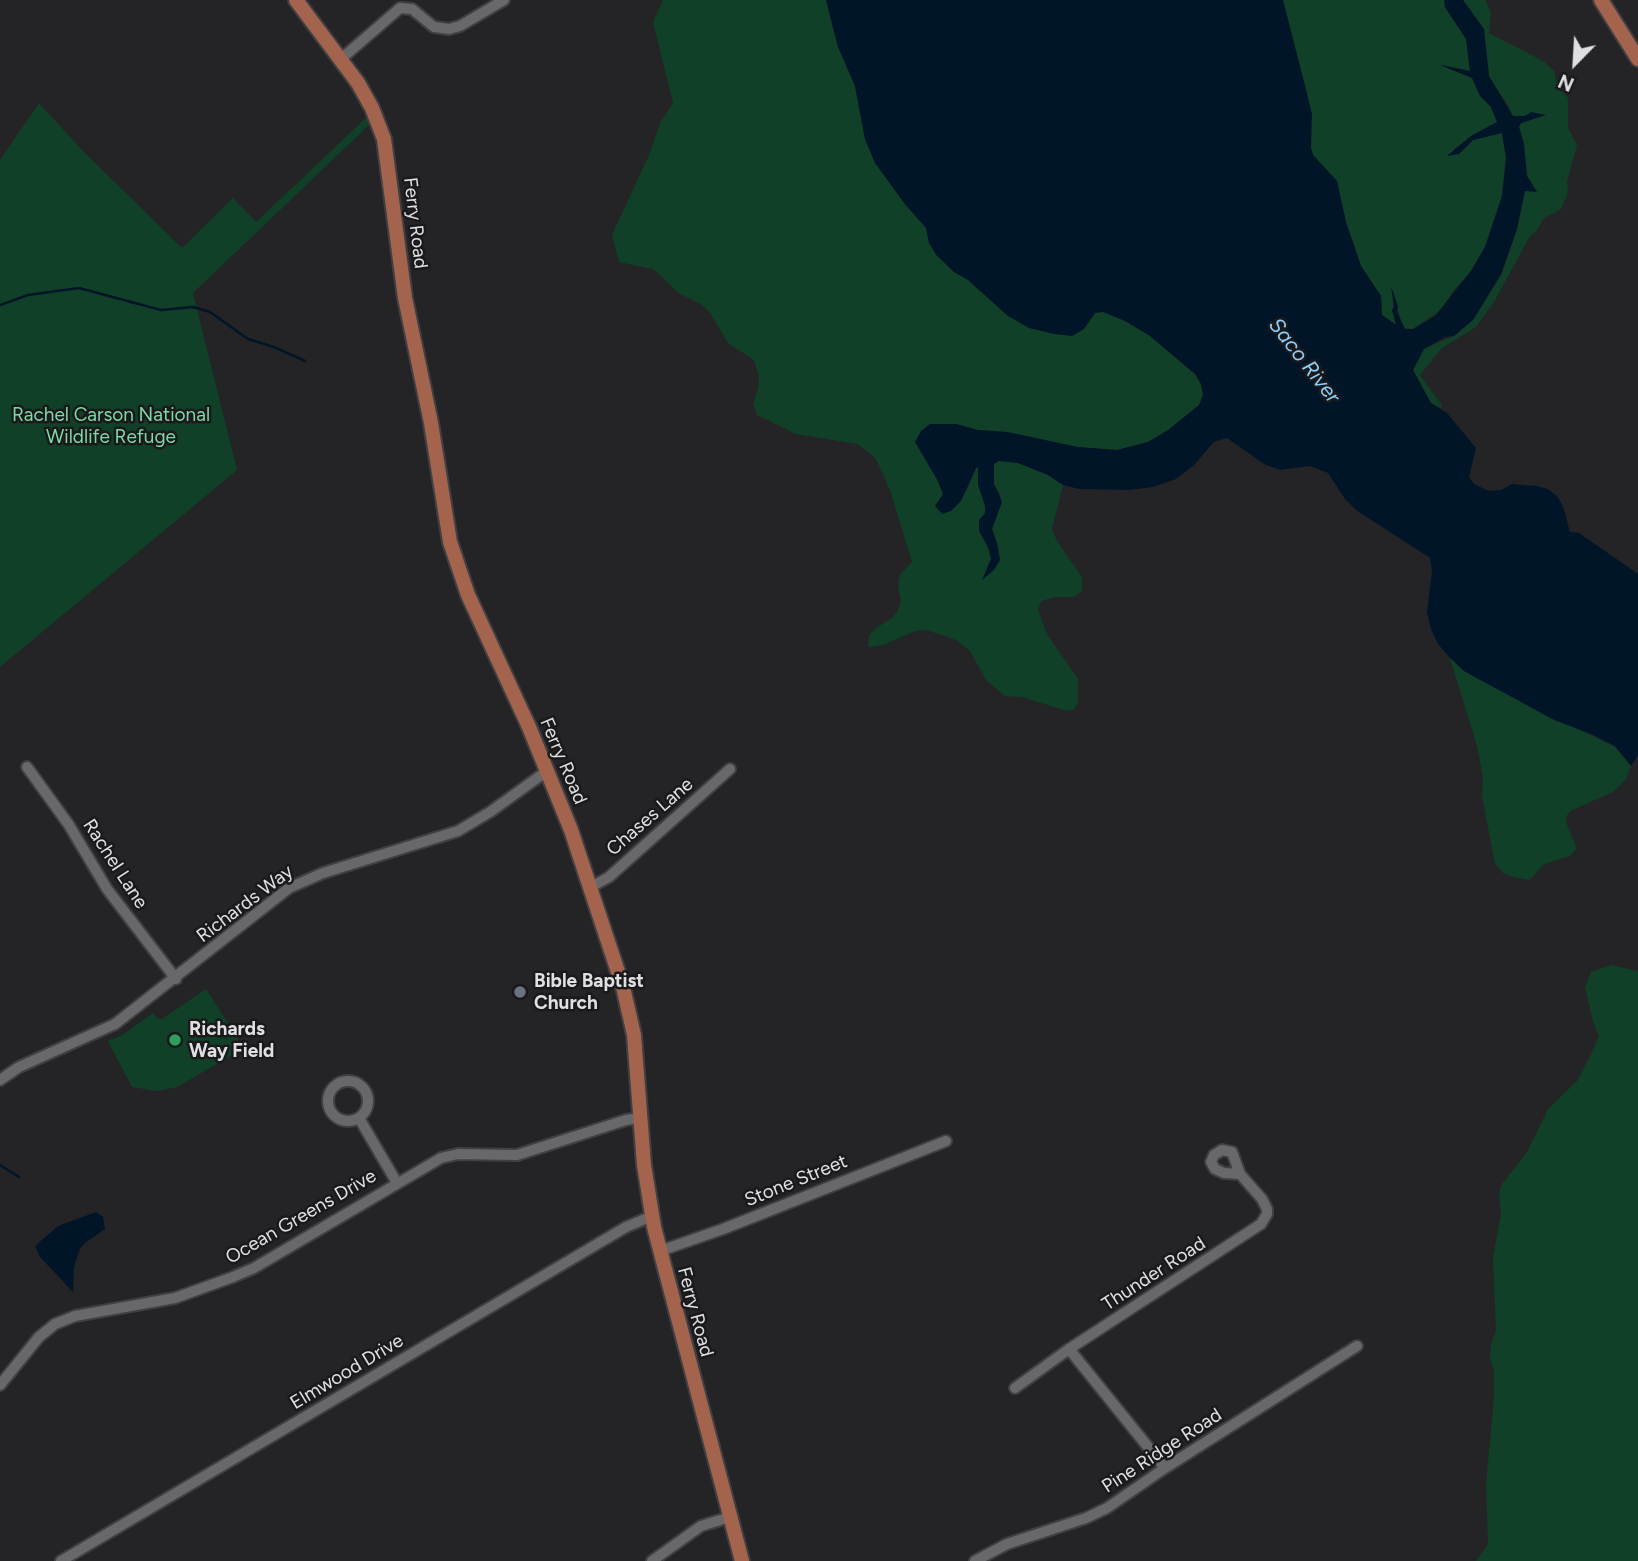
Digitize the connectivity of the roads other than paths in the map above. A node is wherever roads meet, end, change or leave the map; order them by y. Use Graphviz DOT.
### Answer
graph roads {
  1 [pos="296,0"];
  2 [pos="504,0"];
  3 [pos="1601,0"];
  4 [pos="400,4"];
  5 [pos="341,59"];
  6 [pos="1638,59"];
  7 [pos="27,767"];
  8 [pos="730,769"];
  9 [pos="550,776"];
  10 [pos="591,887"];
  11 [pos="176,978"];
  12 [pos="0,1080"];
  13 [pos="359,1118"];
  14 [pos="640,1118"];
  15 [pos="946,1141"];
  16 [pos="1240,1174"];
  17 [pos="397,1183"];
  18 [pos="652,1216"];
  19 [pos="660,1251"];
  20 [pos="1357,1346"];
  21 [pos="1069,1349"];
  22 [pos="0,1385"];
  23 [pos="1015,1388"];
  24 [pos="1165,1468"];
  25 [pos="730,1517"];
  26 [pos="68,1559"];
  27 [pos="652,1561"];
  28 [pos="742,1561"];
  29 [pos="975,1561"];
  1 -- 5 [label="main road, Ferry Road"];
  2 -- 4 [label="street"];
  3 -- 6 [label="main road"];
  4 -- 5 [label="street"];
  5 -- 9 [label="main road, Ferry Road"];
  7 -- 11 [label="street, Rachel Lane"];
  8 -- 10 [label="street, Chases Lane"];
  9 -- 10 [label="main road, Ferry Road"];
  9 -- 11 [label="street, Richards Way"];
  10 -- 14 [label="main road, Ferry Road"];
  11 -- 12 [label="street, Richards Way"];
  13 -- 17 [label="street"];
  14 -- 17 [label="street, Ocean Greens Drive"];
  14 -- 18 [label="main road, Ferry Road"];
  15 -- 19 [label="street, Stone Street"];
  16 -- 21 [label="street, Thunder Road"];
  17 -- 22 [label="street, Ocean Greens Drive"];
  18 -- 19 [label="main road, Ferry Road"];
  18 -- 26 [label="street, Elmwood Drive"];
  19 -- 25 [label="main road, Ferry Road"];
  20 -- 24 [label="street, Pine Ridge Road"];
  21 -- 23 [label="street, Thunder Road"];
  21 -- 24 [label="street"];
  24 -- 29 [label="street, Pine Ridge Road"];
  25 -- 27 [label="street"];
  25 -- 28 [label="main road, Ferry Road"];
}
